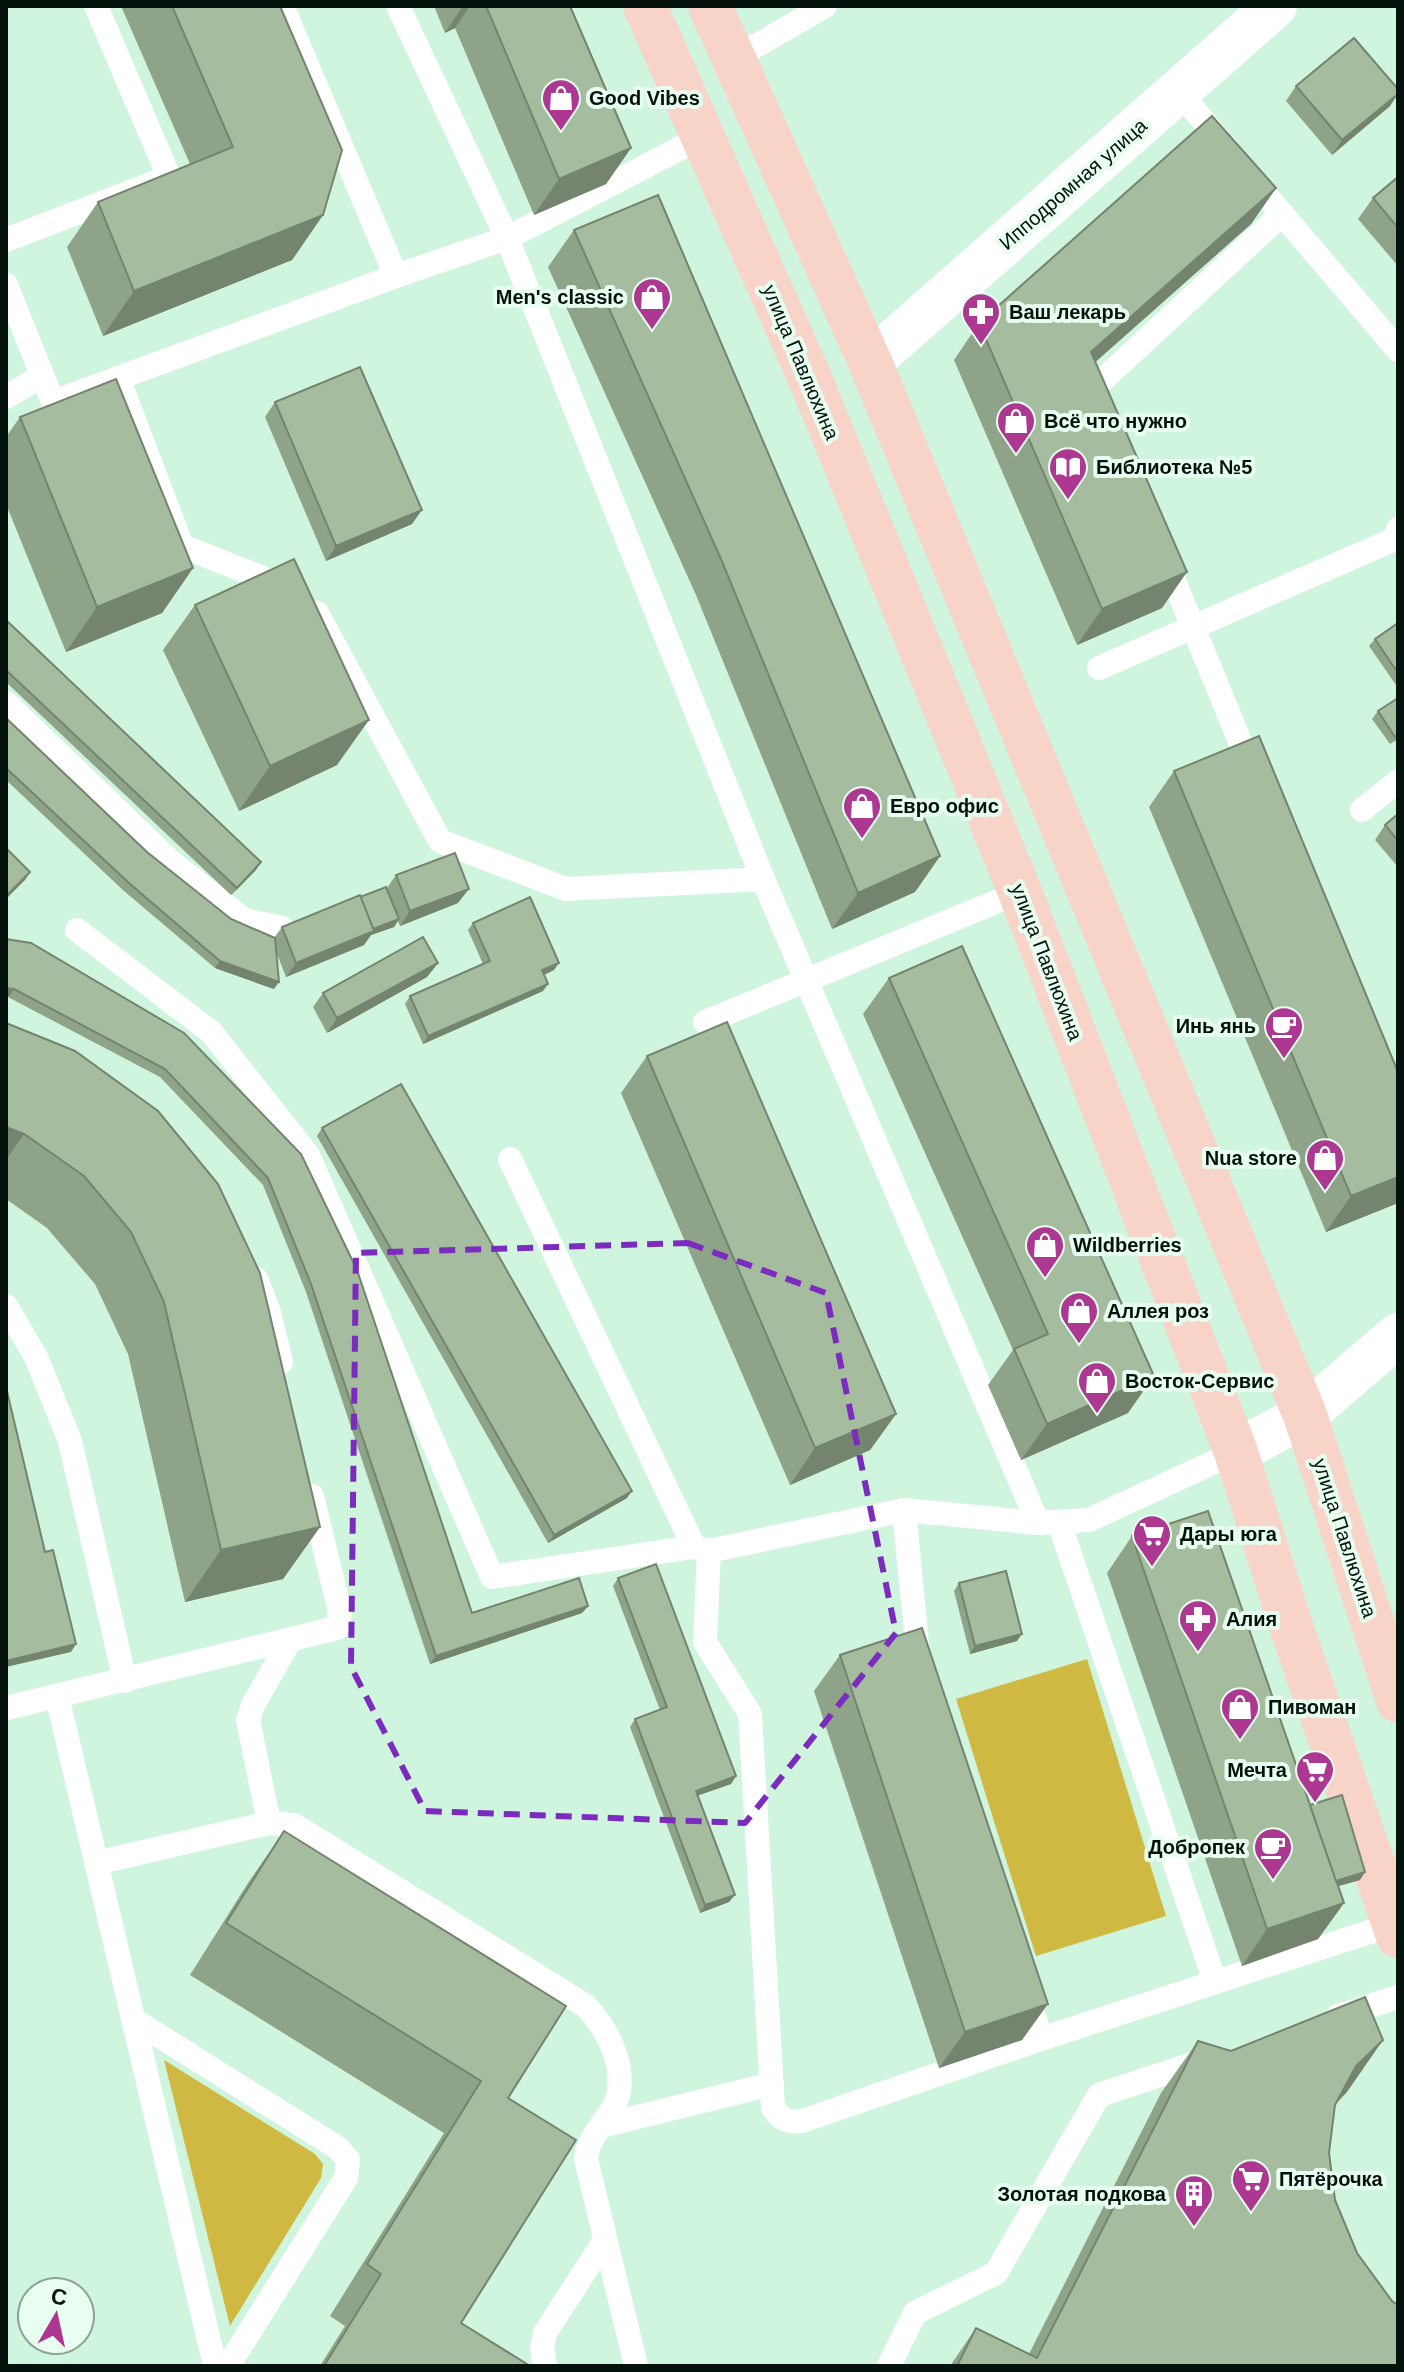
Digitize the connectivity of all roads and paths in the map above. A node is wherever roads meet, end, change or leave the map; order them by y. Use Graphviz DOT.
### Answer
graph roads {
  1 [pos="96,6"];
  2 [pos="282,6"];
  3 [pos="398,6"];
  4 [pos="645,6"];
  5 [pos="710,6"];
  6 [pos="825,6"];
  7 [pos="1275,6"];
  8 [pos="733,59"];
  9 [pos="1178,91"];
  10 [pos="702,137"];
  11 [pos="1282,214"];
  12 [pos="507,238"];
  13 [pos="6,240"];
  14 [pos="396,276"];
  15 [pos="6,285"];
  16 [pos="1398,350"];
  17 [pos="870,362"];
  18 [pos="42,376"];
  19 [pos="118,378"];
  20 [pos="6,397"];
  21 [pos="1112,430"];
  22 [pos="1398,529"];
  23 [pos="1158,542"];
  24 [pos="1193,626"];
  25 [pos="1099,668"];
  26 [pos="6,703"];
  27 [pos="1398,781"];
  28 [pos="1265,802"];
  29 [pos="1362,810"];
  30 [pos="763,879"];
  31 [pos="1020,892"];
  32 [pos="282,928"];
  33 [pos="77,930"];
  34 [pos="809,982"];
  35 [pos="705,1022"];
  36 [pos="510,1159"];
  37 [pos="245,1262"];
  38 [pos="6,1306"];
  39 [pos="1398,1335"];
  40 [pos="286,1386"];
  41 [pos="1305,1415"];
  42 [pos="1236,1452"];
  43 [pos="308,1476"];
  44 [pos="904,1510"];
  45 [pos="1049,1522"];
  46 [pos="701,1549"];
  47 [pos="289,1642"];
  48 [pos="125,1681"];
  49 [pos="925,1683"];
  50 [pos="57,1696"];
  51 [pos="1398,1701"];
  52 [pos="6,1708"];
  53 [pos="269,1823"];
  54 [pos="96,1863"];
  55 [pos="1396,1930"];
  56 [pos="1017,1963"];
  57 [pos="1215,1982"];
  58 [pos="1398,1997"];
  59 [pos="134,2020"];
  60 [pos="1319,2023"];
  61 [pos="1041,2039"];
  62 [pos="1231,2051"];
  63 [pos="772,2084"];
  64 [pos="601,2126"];
  65 [pos="605,2240"];
  66 [pos="215,2366"];
  67 [pos="228,2366"];
  68 [pos="545,2366"];
  69 [pos="636,2366"];
  70 [pos="889,2366"];
  1 -- 13 [label="lane"];
  2 -- 14 [label="lane"];
  3 -- 12 [label="lane"];
  4 -- 10 [label="main road, улица Павлюхина"];
  5 -- 8 [label="main road, улица Павлюхина"];
  6 -- 8 [label="lane"];
  7 -- 9 [label="street, Ипподромная улица"];
  8 -- 17 [label="main road, улица Павлюхина"];
  9 -- 11 [label="lane"];
  9 -- 17 [label="street, Ипподромная улица"];
  10 -- 12 [label="lane"];
  10 -- 31 [label="main road, улица Павлюхина"];
  11 -- 16 [label="lane"];
  11 -- 21 [label="lane"];
  12 -- 14 [label="lane"];
  12 -- 30 [label="lane"];
  14 -- 19 [label="lane"];
  15 -- 18 [label="lane"];
  17 -- 41 [label="main road, улица Павлюхина"];
  18 -- 19 [label="lane"];
  18 -- 20 [label="lane"];
  19 -- 30 [label="lane"];
  22 -- 24 [label="lane"];
  23 -- 24 [label="lane"];
  24 -- 25 [label="lane"];
  24 -- 28 [label="lane"];
  26 -- 32 [label="lane"];
  27 -- 29 [label="lane"];
  30 -- 34 [label="lane"];
  31 -- 34 [label="lane"];
  31 -- 42 [label="main road, улица Павлюхина"];
  33 -- 46 [label="lane"];
  34 -- 35 [label="lane"];
  34 -- 45 [label="lane"];
  36 -- 46 [label="lane"];
  37 -- 40 [label="lane"];
  38 -- 48 [label="lane"];
  39 -- 41 [label="street"];
  41 -- 42 [label="street"];
  41 -- 51 [label="main road, улица Павлюхина"];
  42 -- 45 [label="lane"];
  42 -- 55 [label="main road, улица Павлюхина"];
  43 -- 47 [label="lane"];
  44 -- 45 [label="lane"];
  44 -- 46 [label="lane"];
  44 -- 49 [label="lane"];
  45 -- 57 [label="lane"];
  46 -- 63 [label="lane"];
  47 -- 48 [label="lane"];
  47 -- 53 [label="lane"];
  48 -- 50 [label="lane"];
  50 -- 52 [label="lane"];
  50 -- 54 [label="lane"];
  53 -- 54 [label="lane"];
  53 -- 64 [label="lane"];
  54 -- 59 [label="lane"];
  55 -- 57 [label="lane"];
  56 -- 61 [label="lane"];
  57 -- 61 [label="lane"];
  58 -- 60 [label="lane"];
  59 -- 66 [label="lane"];
  59 -- 67 [label="lane"];
  61 -- 63 [label="lane"];
  62 -- 70 [label="lane"];
  63 -- 64 [label="lane"];
  64 -- 65 [label="lane"];
  65 -- 68 [label="lane"];
  65 -- 69 [label="lane"];
}
